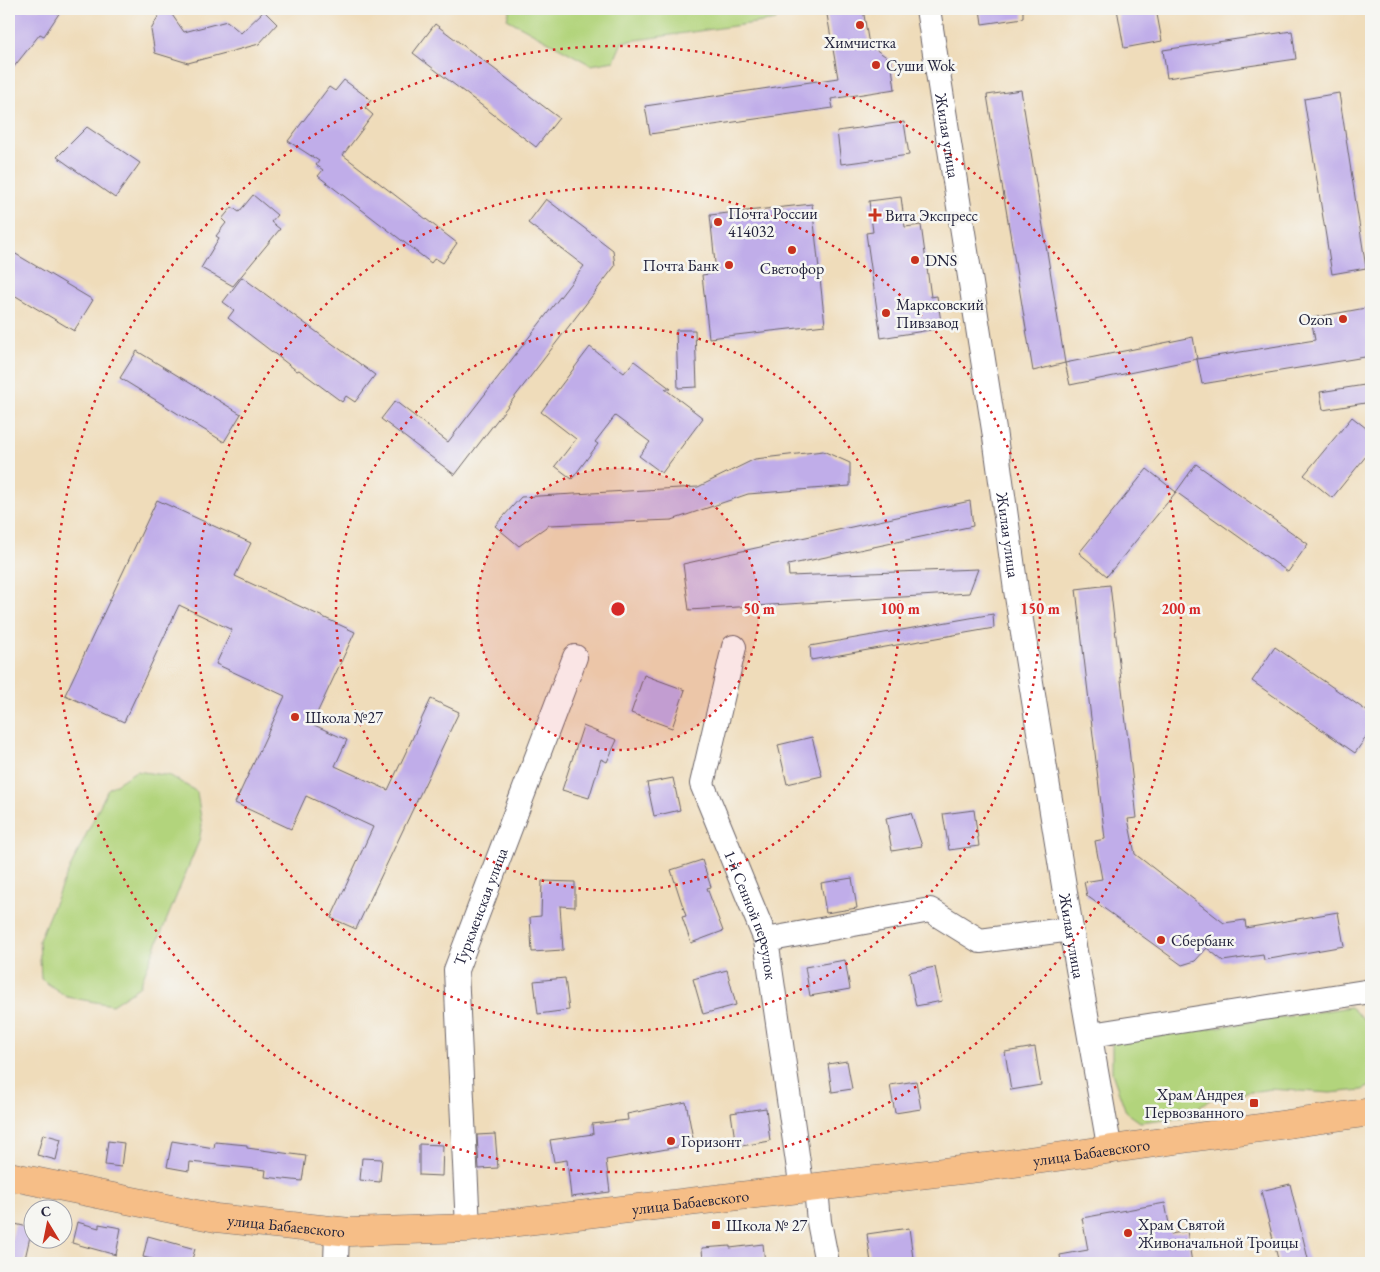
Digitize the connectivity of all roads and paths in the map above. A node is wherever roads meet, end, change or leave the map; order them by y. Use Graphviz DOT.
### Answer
graph roads {
  1 [pos="928,9"];
  2 [pos="734,647"];
  3 [pos="575,657"];
  4 [pos="1071,930"];
  5 [pos="766,940"];
  6 [pos="1371,991"];
  7 [pos="1091,1035"];
  8 [pos="1371,1112"];
  9 [pos="1110,1151"];
  10 [pos="9,1176"];
  11 [pos="809,1189"];
  12 [pos="468,1228"];
  13 [pos="337,1230"];
  14 [pos="336,1263"];
  15 [pos="827,1263"];
  1 -- 4 [label="street, Жилая улица"];
  2 -- 5 [label="street, 1-й Сенной переулок"];
  3 -- 12 [label="street, Туркменская улица"];
  4 -- 5 [label="street"];
  4 -- 7 [label="street, Жилая улица"];
  5 -- 11 [label="street, 1-й Сенной переулок"];
  6 -- 7 [label="street"];
  7 -- 9 [label="street, Жилая улица"];
  8 -- 9 [label="main road, улица Бабаевского"];
  9 -- 11 [label="main road, улица Бабаевского"];
  10 -- 13 [label="main road, улица Бабаевского"];
  11 -- 12 [label="main road, улица Бабаевского"];
  11 -- 15 [label="street, 1-й Сенной переулок"];
  12 -- 13 [label="main road, улица Бабаевского"];
  13 -- 14 [label="street"];
}
